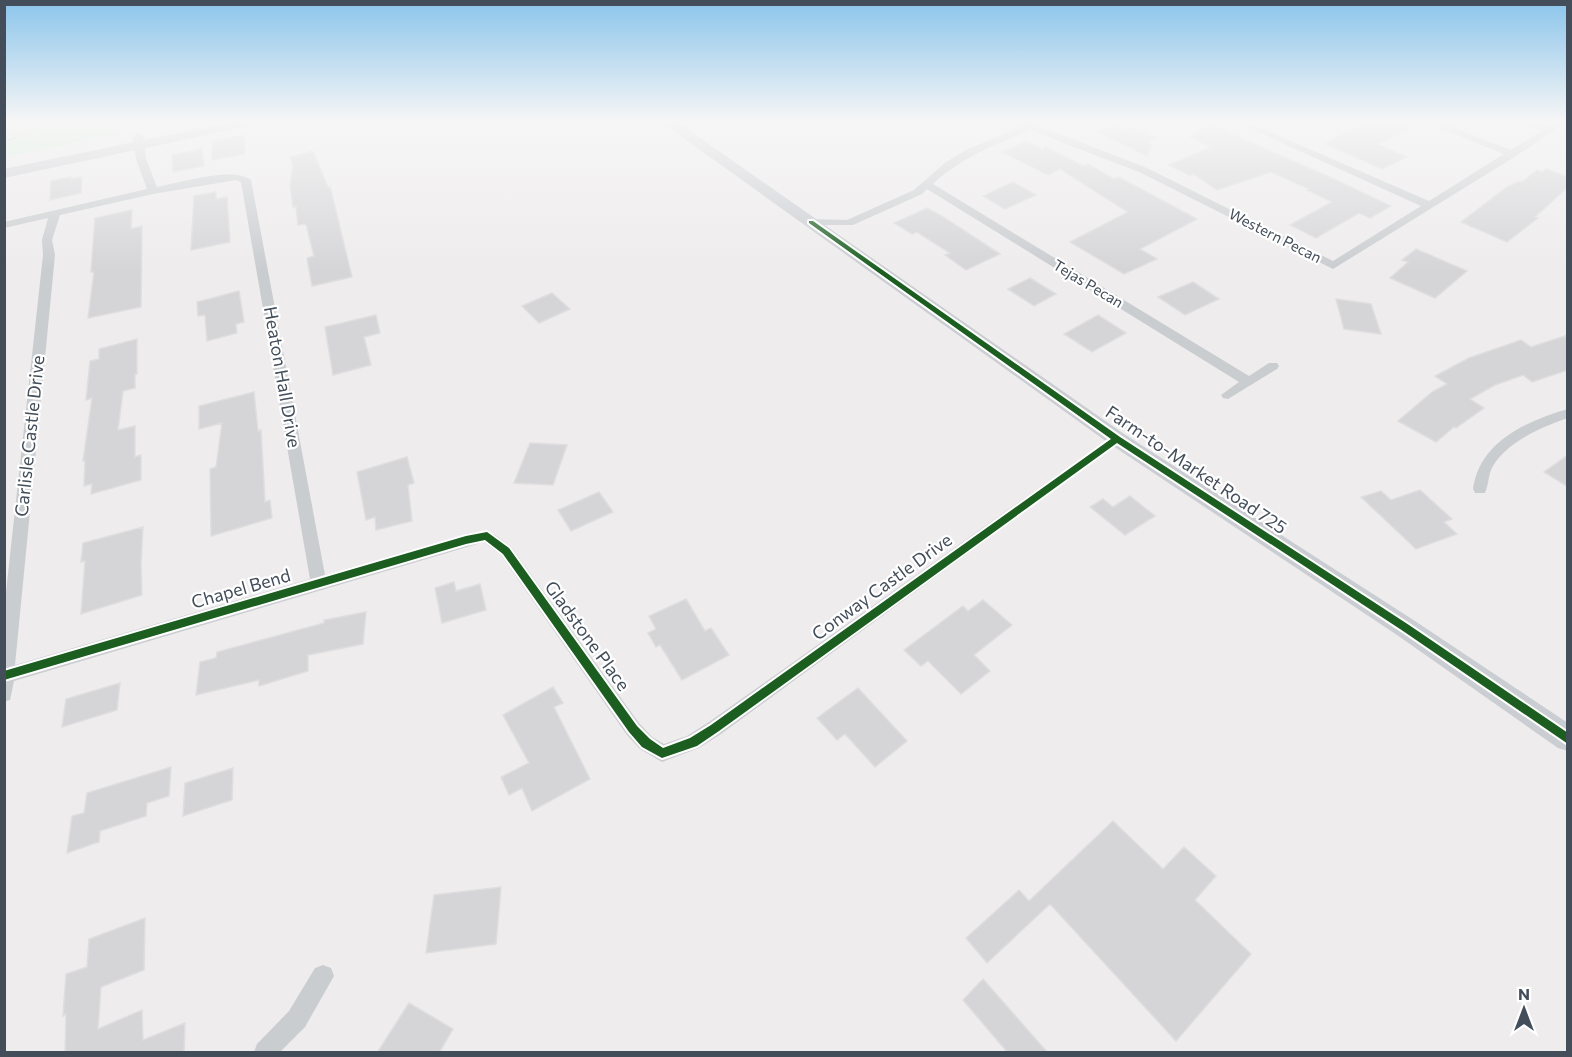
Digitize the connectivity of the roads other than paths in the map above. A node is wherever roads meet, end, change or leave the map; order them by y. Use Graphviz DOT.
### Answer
graph roads {
  1 [pos="146,171"];
  2 [pos="739,171"];
  3 [pos="942,171"];
  4 [pos="1146,171"];
  5 [pos="1352,171"];
  6 [pos="1483,171"];
  7 [pos="928,185"];
  8 [pos="153,191"];
  9 [pos="1428,205"];
  10 [pos="55,214"];
  11 [pos="4,225"];
  12 [pos="846,233"];
  13 [pos="1273,366"];
  14 [pos="1248,381"];
  15 [pos="1228,395"];
  16 [pos="1568,413"];
  17 [pos="1117,439"];
  18 [pos="1480,489"];
  19 [pos="487,536"];
  20 [pos="319,583"];
  21 [pos="5,676"];
  22 [pos="4,694"];
  23 [pos="1568,739"];
  24 [pos="662,753"];
  25 [pos="323,976"];
  26 [pos="265,1053"];
  1 -- 8 [label="street"];
  2 -- 12 [label="main road, Farm-to-Market Road 725"];
  3 -- 7 [label="street"];
  4 -- 9 [label="street, Western Pecan"];
  5 -- 9 [label="street"];
  6 -- 9 [label="street"];
  7 -- 12 [label="street"];
  7 -- 14 [label="street, Tejas Pecan"];
  8 -- 10 [label="street"];
  8 -- 20 [label="street, Heaton Hall Drive"];
  10 -- 11 [label="street"];
  10 -- 21 [label="street, Carlisle Castle Drive"];
  12 -- 17 [label="main road, Farm-to-Market Road 725"];
  13 -- 14 [label="street"];
  14 -- 15 [label="street"];
  16 -- 18 [label="street"];
  17 -- 23 [label="main road, Farm-to-Market Road 725"];
  17 -- 24 [label="street, Conway Castle Drive"];
  19 -- 20 [label="street, Chapel Bend"];
  19 -- 24 [label="street, Gladstone Place"];
  20 -- 21 [label="street, Chapel Bend"];
  21 -- 22 [label="street, Carlisle Castle Drive"];
  25 -- 26 [label="street"];
}
